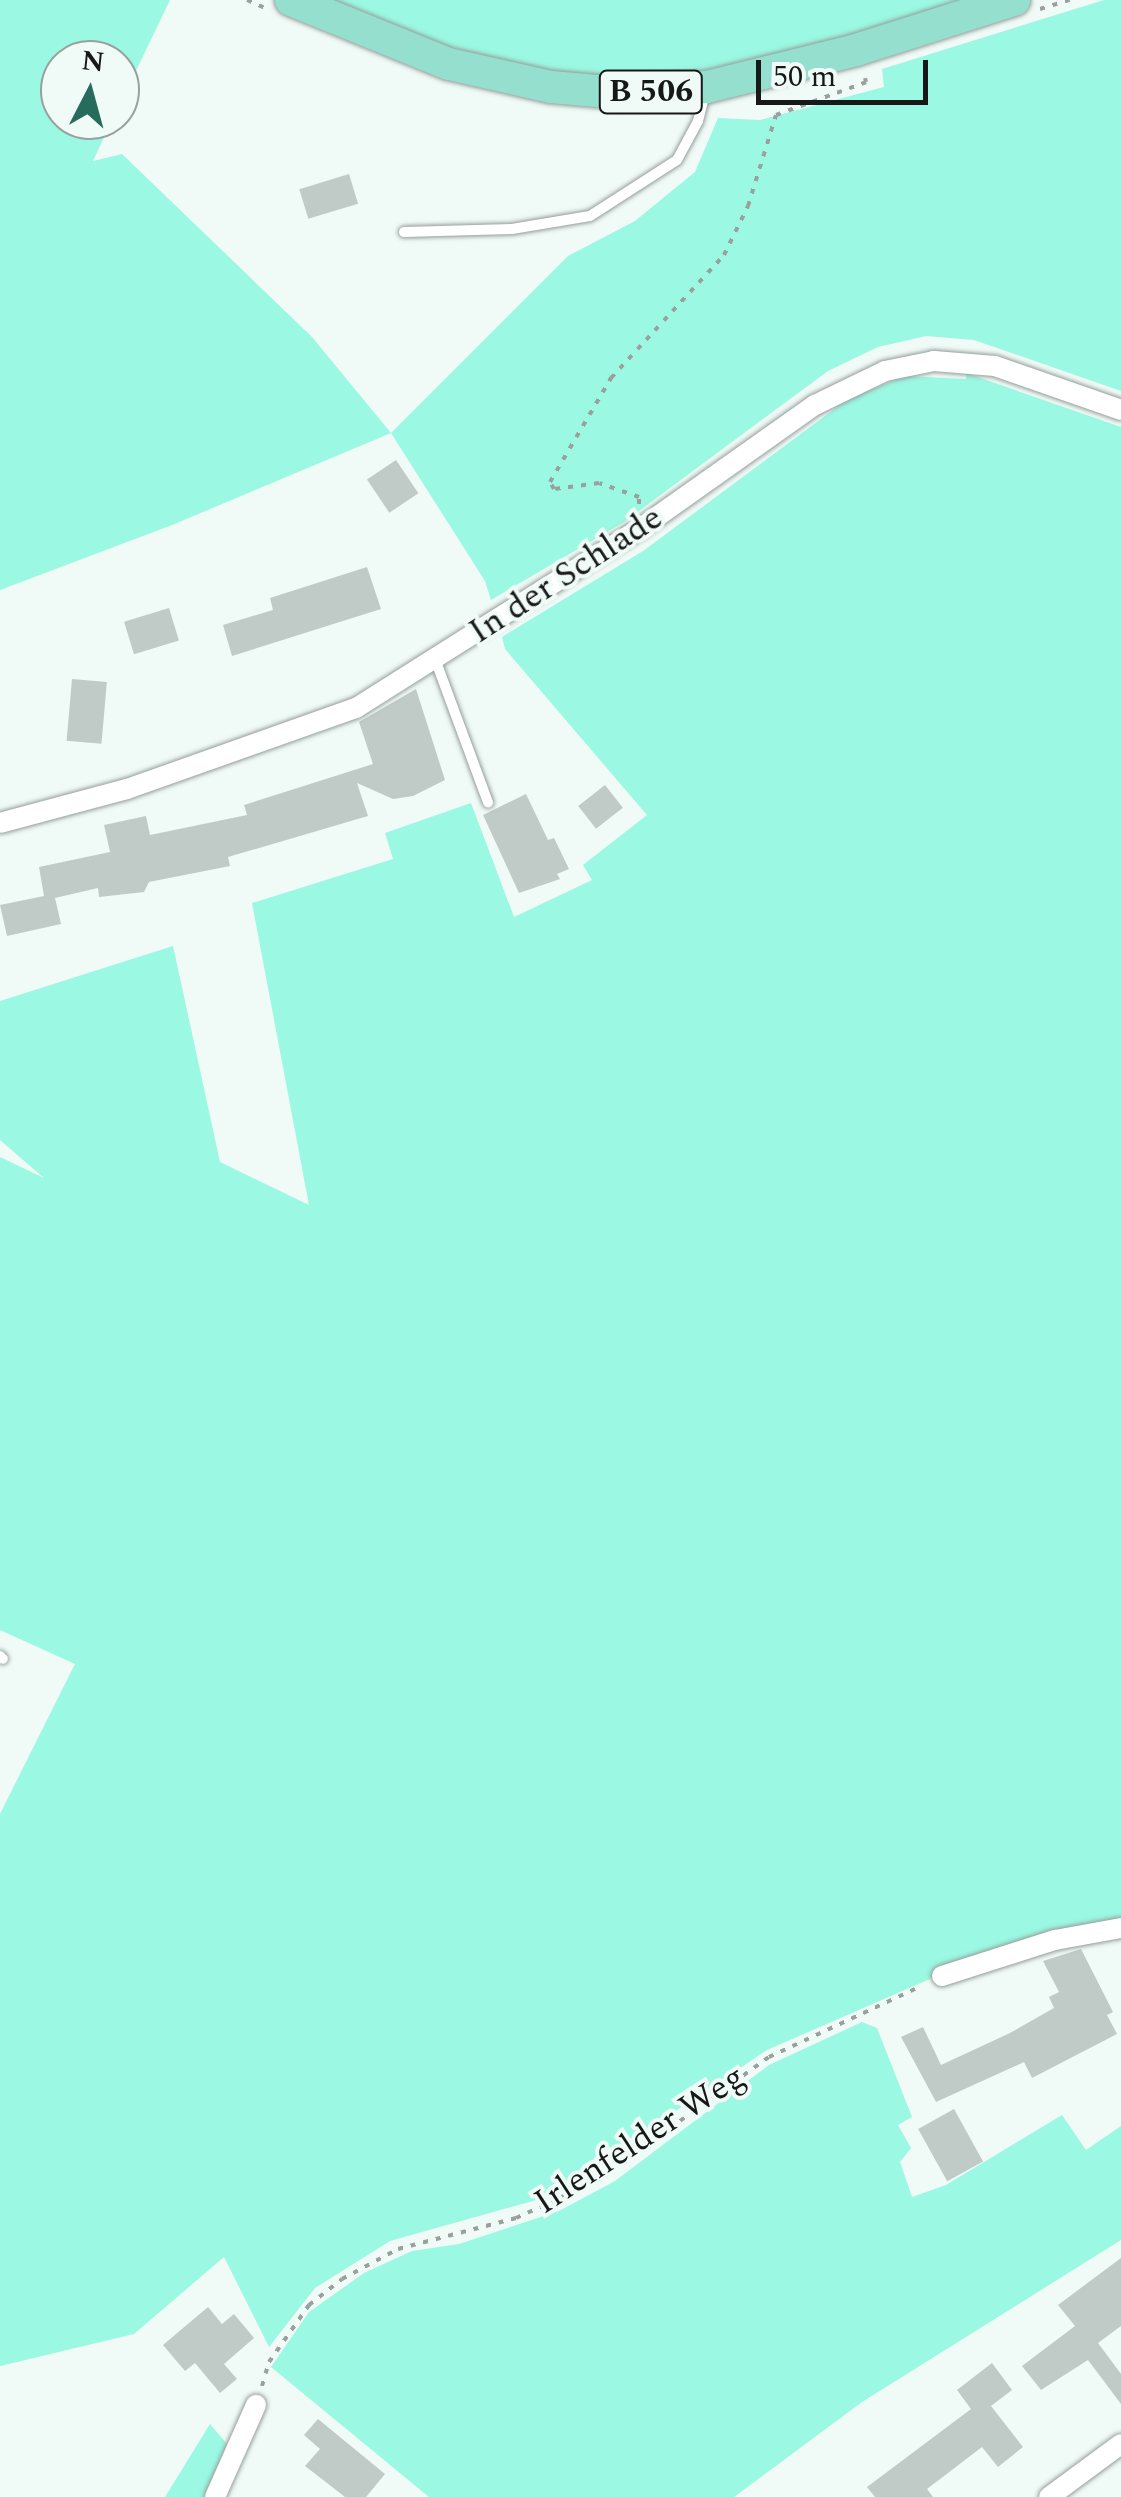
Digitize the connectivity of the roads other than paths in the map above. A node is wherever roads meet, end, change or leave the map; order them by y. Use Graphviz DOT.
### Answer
graph roads {
  1 [pos="291,0"];
  2 [pos="1014,0"];
  3 [pos="707,87"];
  4 [pos="404,232"];
  5 [pos="1121,410"];
  6 [pos="435,659"];
  7 [pos="488,802"];
  8 [pos="0,823"];
  9 [pos="1121,1928"];
  10 [pos="942,1976"];
  11 [pos="256,2404"];
  12 [pos="1121,2444"];
  13 [pos="215,2497"];
  14 [pos="1049,2497"];
  1 -- 3 [label="main road, B 506"];
  2 -- 3 [label="main road, B 506"];
  3 -- 4 [label="lane"];
  5 -- 6 [label="street, In der Schlade"];
  6 -- 7 [label="lane"];
  6 -- 8 [label="street, In der Schlade"];
  9 -- 10 [label="street"];
  11 -- 13 [label="street"];
  12 -- 14 [label="street"];
}
